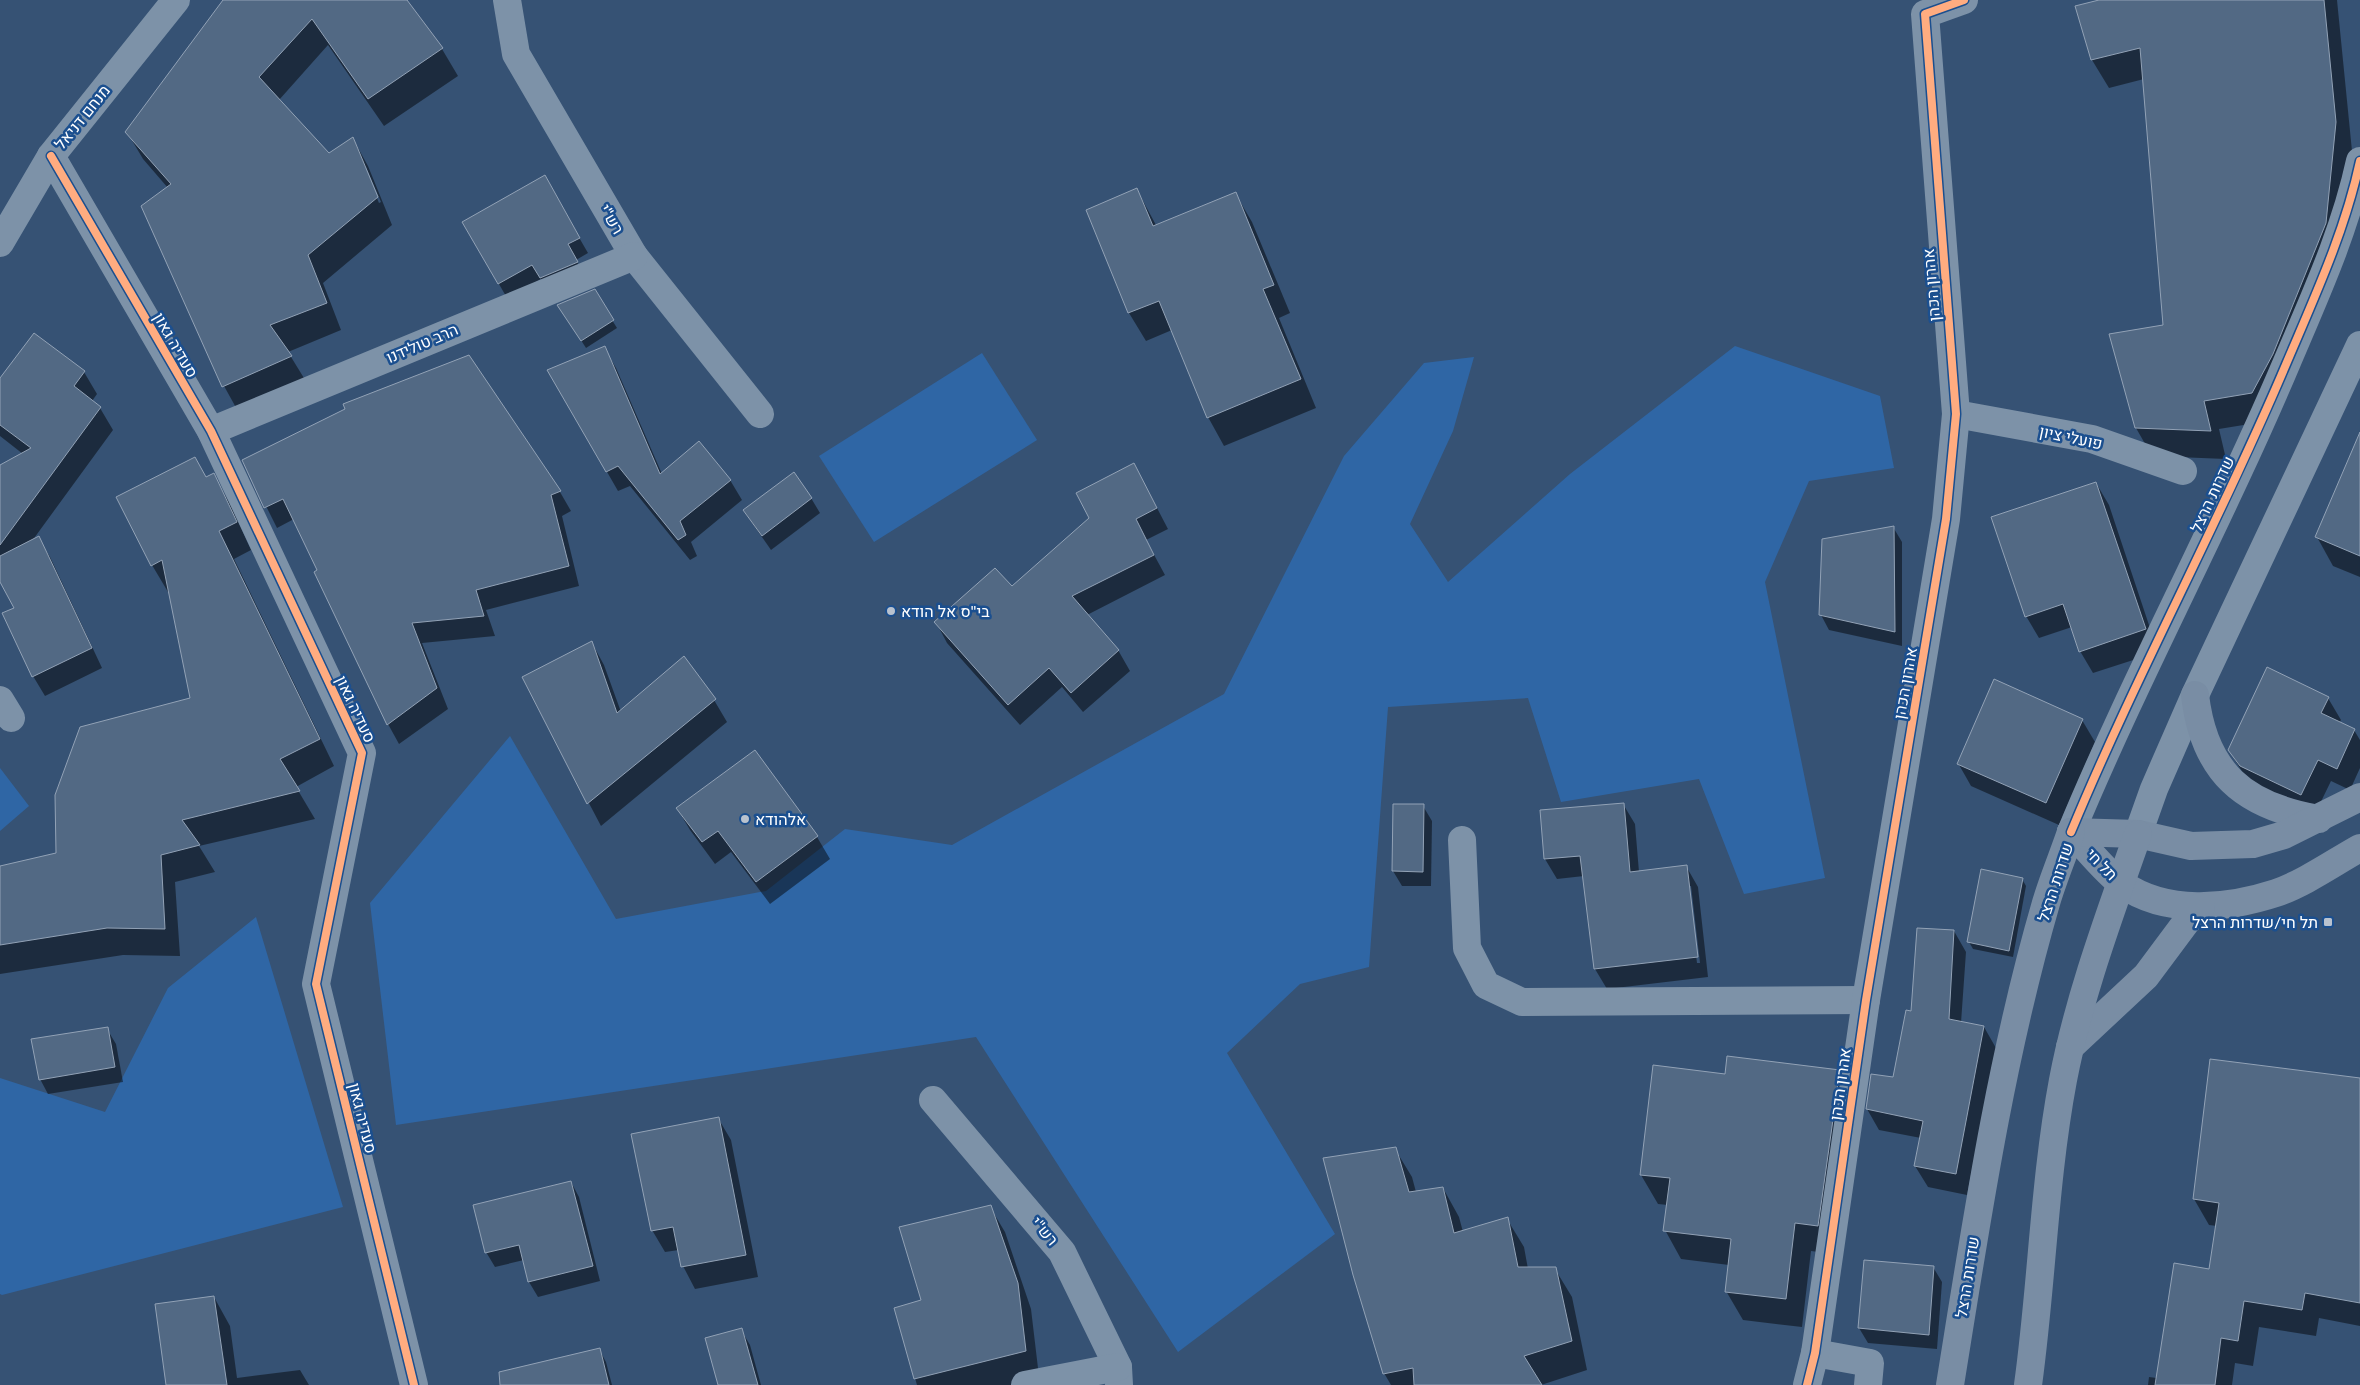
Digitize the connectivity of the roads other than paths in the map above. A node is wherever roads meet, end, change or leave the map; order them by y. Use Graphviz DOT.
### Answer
graph roads {
  1 [pos="176,0"];
  2 [pos="507,0"];
  3 [pos="1964,0"];
  4 [pos="50,156"];
  5 [pos="2360,160"];
  6 [pos="0,243"];
  7 [pos="634,256"];
  8 [pos="2360,345"];
  9 [pos="760,414"];
  10 [pos="1956,414"];
  11 [pos="211,431"];
  12 [pos="2183,471"];
  13 [pos="2195,695"];
  14 [pos="2360,797"];
  15 [pos="2318,819"];
  16 [pos="2071,832"];
  17 [pos="2138,834"];
  18 [pos="1462,840"];
  19 [pos="2360,848"];
  20 [pos="2121,884"];
  21 [pos="2201,907"];
  22 [pos="1866,1000"];
  23 [pos="2070,1047"];
  24 [pos="933,1100"];
  25 [pos="1815,1353"];
  26 [pos="1118,1376"];
  27 [pos="414,1385"];
  28 [pos="1025,1385"];
  29 [pos="1808,1385"];
  30 [pos="1868,1385"];
  31 [pos="1950,1385"];
  32 [pos="2028,1385"];
  1 -- 4 [label="street, מנחם דניאל"];
  2 -- 7 [label="street, רש\"י"];
  3 -- 10 [label="street, אהרון הכהן"];
  4 -- 6 [label="street, מנחם דניאל"];
  4 -- 11 [label="street, סעדיה גאון"];
  5 -- 16 [label="street, שדרות הרצל"];
  7 -- 9 [label="street, רש\"י"];
  7 -- 11 [label="street, הרב טולידנו"];
  8 -- 13 [label="street"];
  10 -- 12 [label="street, פועלי ציון"];
  10 -- 22 [label="street, אהרון הכהן"];
  11 -- 27 [label="street, סעדיה גאון"];
  13 -- 15 [label="main road"];
  13 -- 17 [label="street"];
  14 -- 15 [label="main road, תל חי"];
  15 -- 17 [label="main road, תל חי"];
  16 -- 17 [label="main road, תל חי"];
  16 -- 20 [label="main road, תל חי"];
  16 -- 31 [label="main road, שדרות הרצל"];
  17 -- 20 [label="main road"];
  18 -- 22 [label="street"];
  19 -- 21 [label="main road, תל חי"];
  20 -- 21 [label="main road, תל חי"];
  20 -- 23 [label="main road"];
  21 -- 23 [label="main road"];
  22 -- 25 [label="street, אהרון הכהן"];
  23 -- 32 [label="main road"];
  24 -- 26 [label="street, רש\"י"];
  25 -- 29 [label="street, אהרון הכהן"];
  25 -- 30 [label="street"];
  26 -- 28 [label="street"];
}
